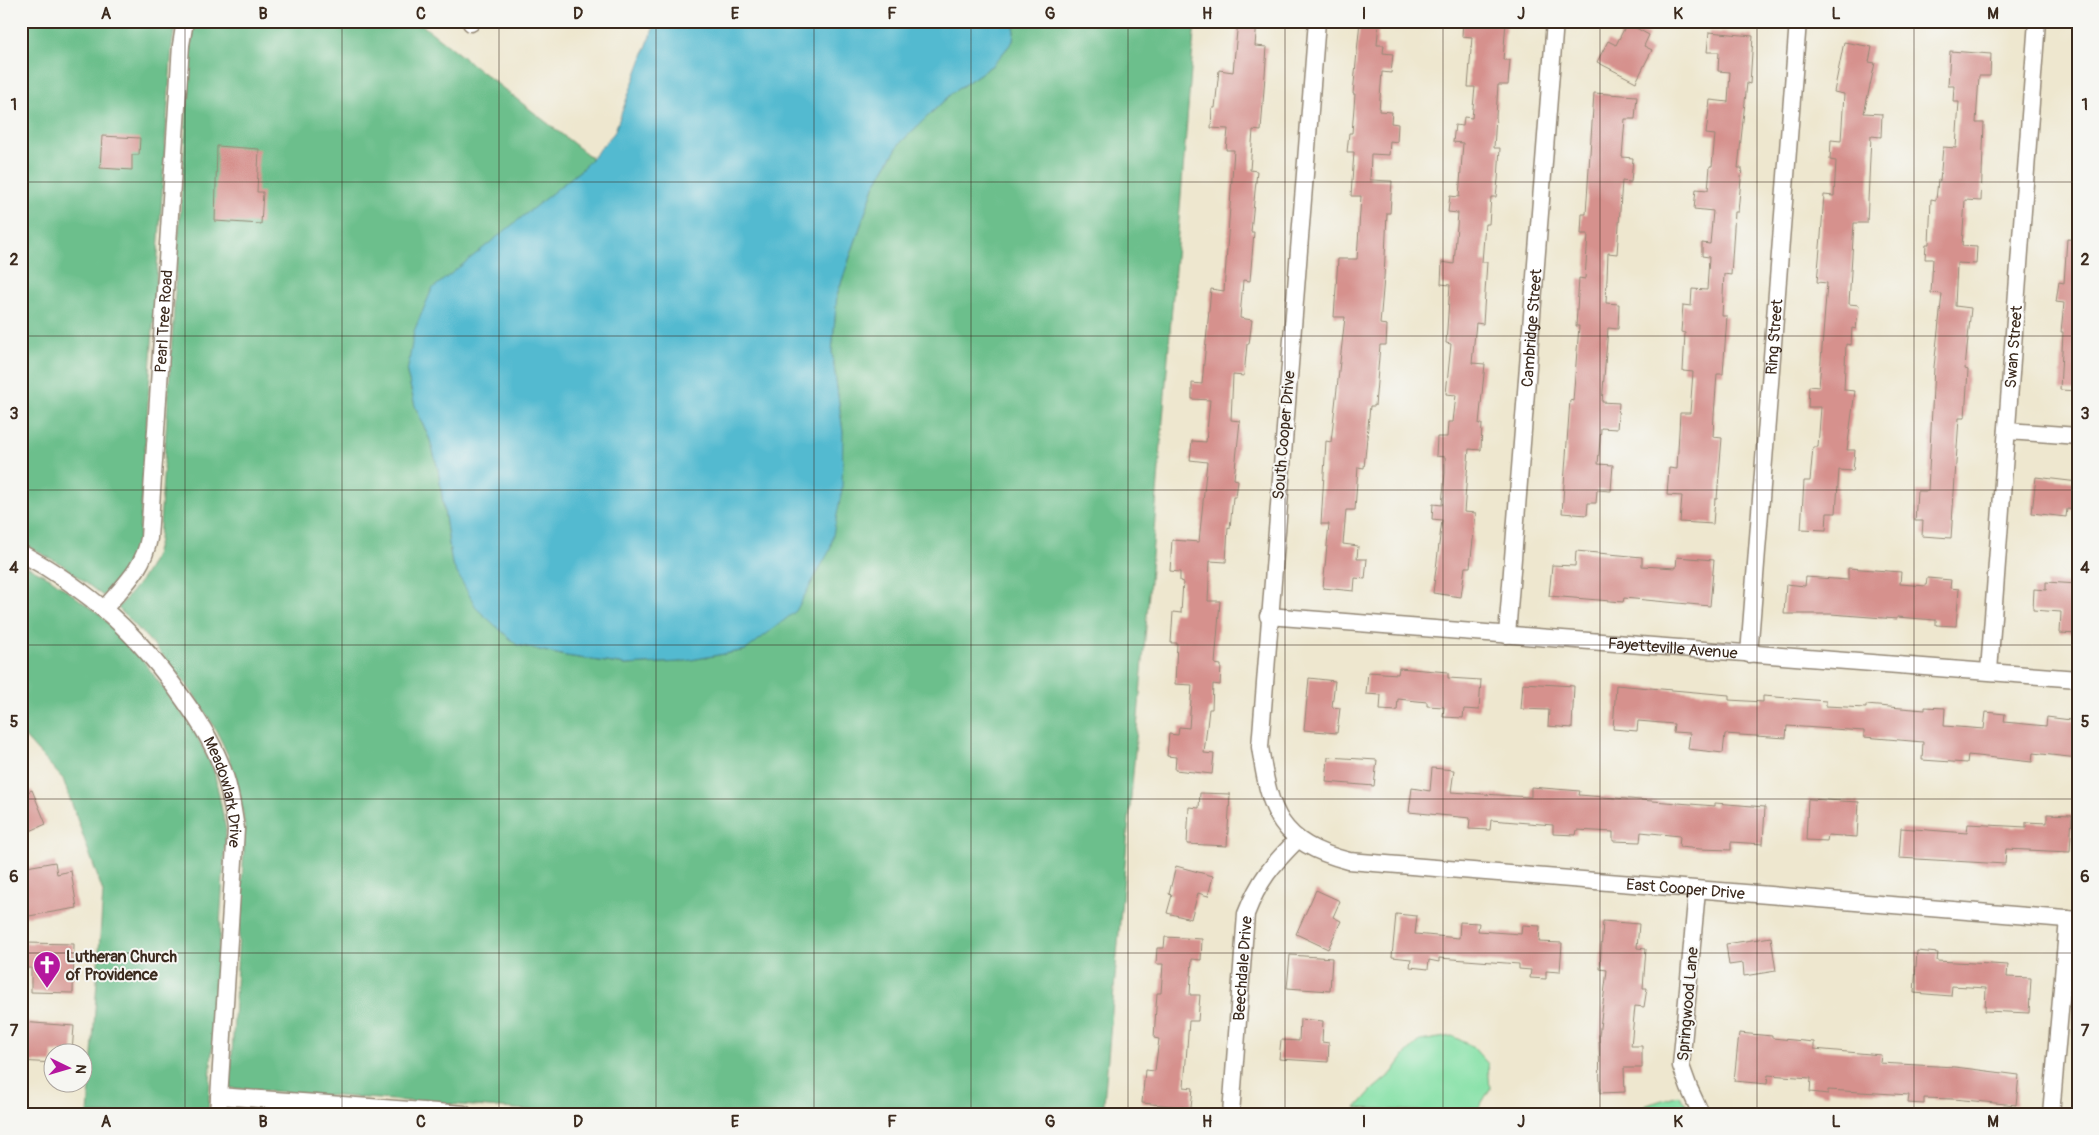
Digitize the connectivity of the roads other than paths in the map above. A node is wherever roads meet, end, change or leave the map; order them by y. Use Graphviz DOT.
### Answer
graph roads {
  1 [pos="186,21"];
  2 [pos="1316,21"];
  3 [pos="1555,21"];
  4 [pos="1798,21"];
  5 [pos="2037,21"];
  6 [pos="2006,431"];
  7 [pos="2078,436"];
  8 [pos="21,553"];
  9 [pos="105,608"];
  10 [pos="1268,616"];
  11 [pos="1507,635"];
  12 [pos="1749,654"];
  13 [pos="1989,671"];
  14 [pos="2078,679"];
  15 [pos="1297,840"];
  16 [pos="1697,890"];
  17 [pos="2073,919"];
  18 [pos="219,1096"];
  19 [pos="218,1114"];
  20 [pos="464,1114"];
  21 [pos="1231,1114"];
  22 [pos="1702,1114"];
  23 [pos="2051,1114"];
  1 -- 9 [label="street, Pearl Tree Road"];
  2 -- 10 [label="street, South Cooper Drive"];
  3 -- 11 [label="street, Cambridge Street"];
  4 -- 12 [label="street, Ring Street"];
  5 -- 6 [label="street, Swan Street"];
  6 -- 7 [label="street"];
  6 -- 13 [label="street, Swan Street"];
  8 -- 9 [label="street, Meadowlark Drive"];
  9 -- 18 [label="street, Meadowlark Drive"];
  10 -- 11 [label="street, Fayetteville Avenue"];
  10 -- 15 [label="street, South Cooper Drive"];
  11 -- 12 [label="street, Fayetteville Avenue"];
  12 -- 13 [label="street, Fayetteville Avenue"];
  13 -- 14 [label="street, Fayetteville Avenue"];
  15 -- 16 [label="street, East Cooper Drive"];
  15 -- 21 [label="street, Beechdale Drive"];
  16 -- 17 [label="street, East Cooper Drive"];
  16 -- 22 [label="street, Springwood Lane"];
  17 -- 23 [label="street"];
  18 -- 19 [label="street, Meadowlark Drive"];
  18 -- 20 [label="street"];
}
